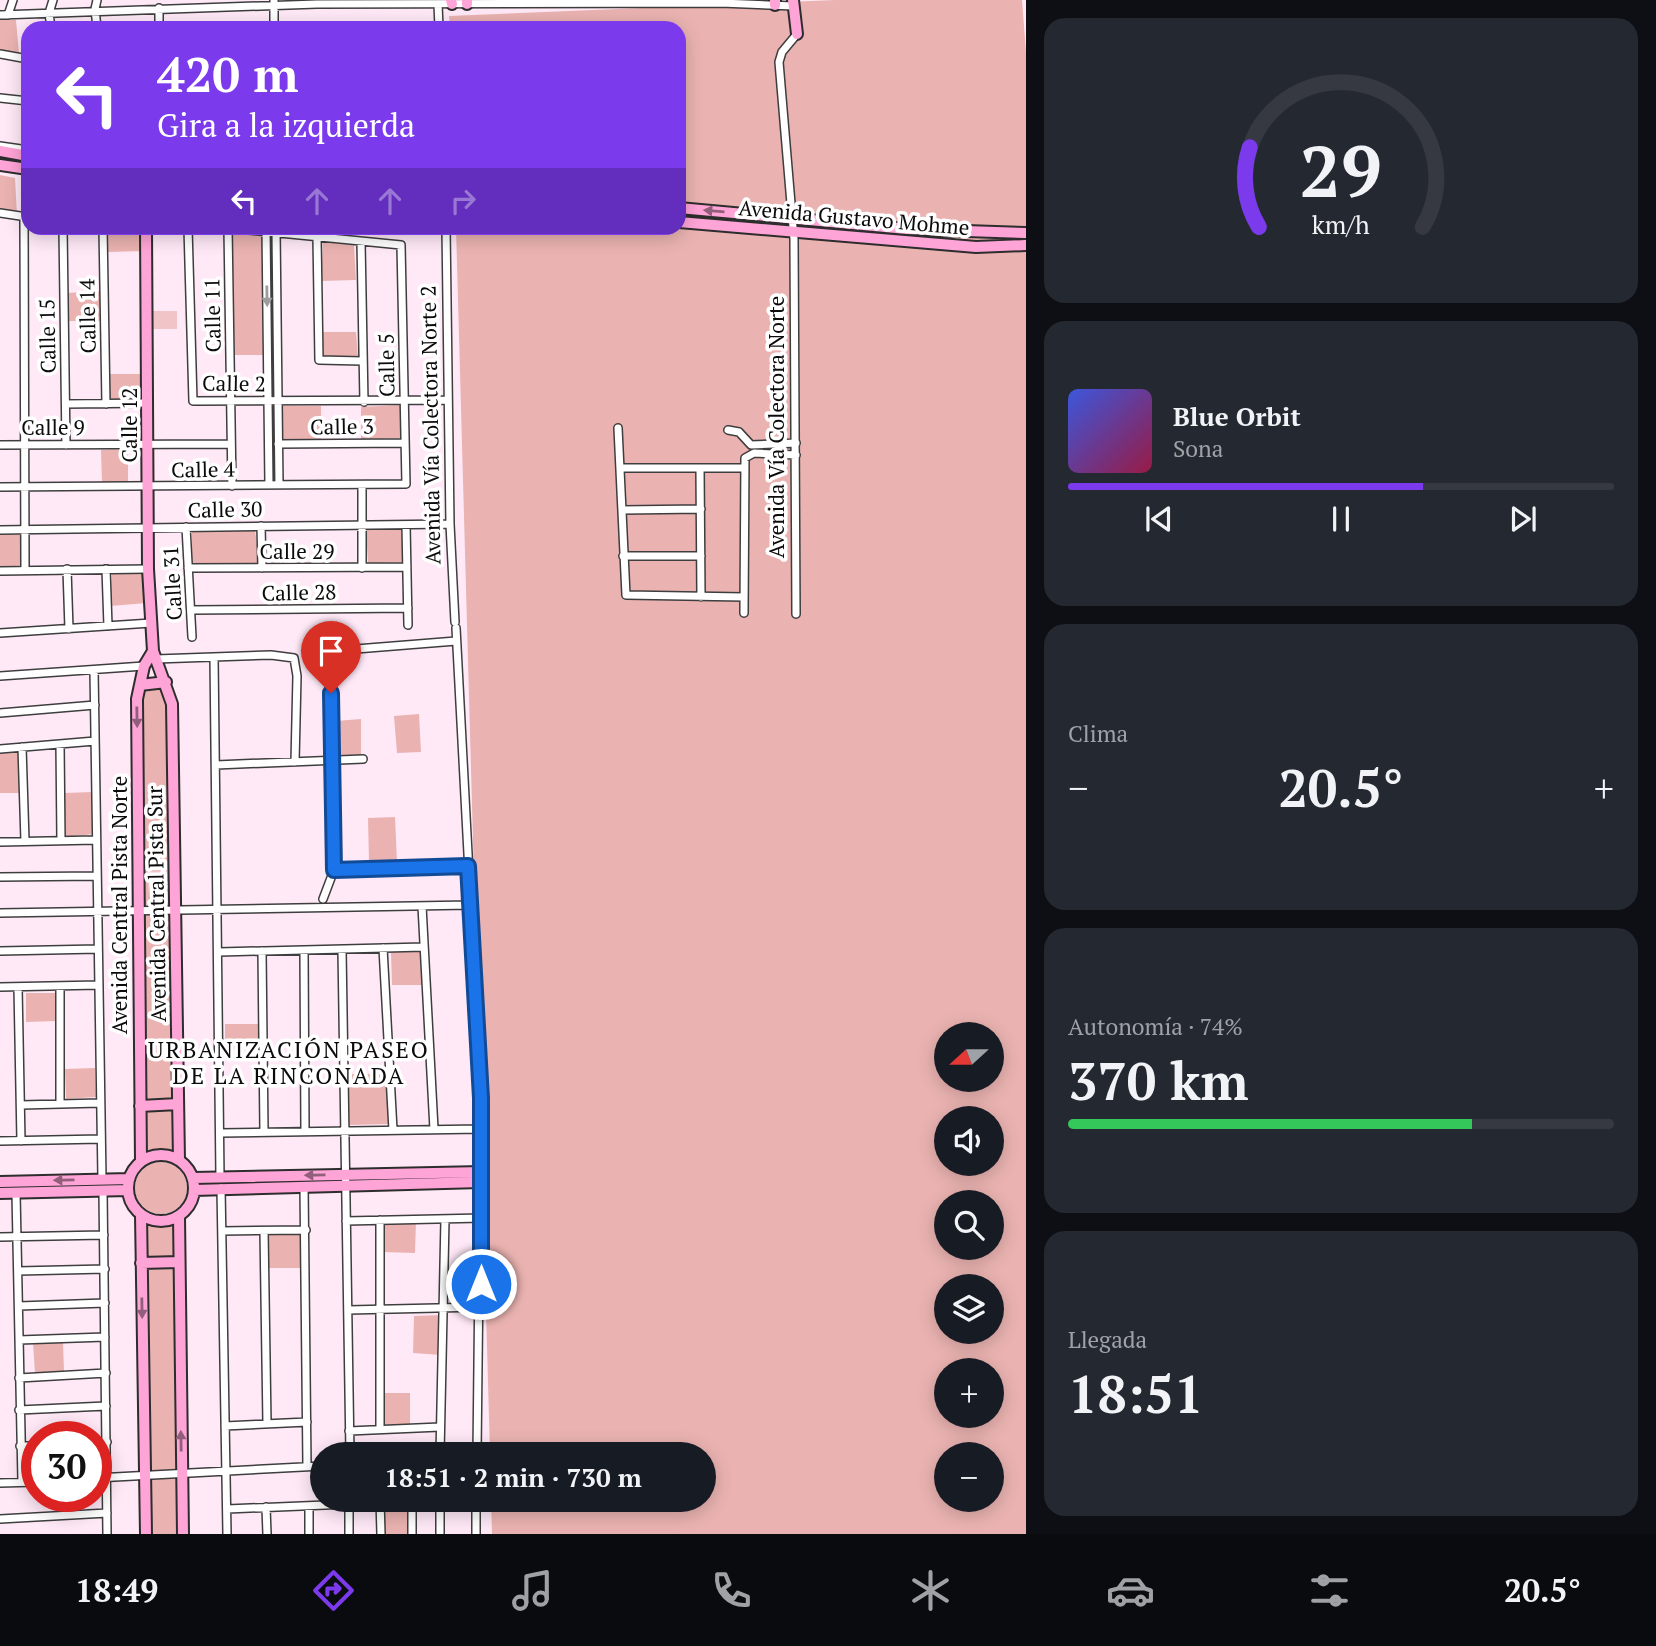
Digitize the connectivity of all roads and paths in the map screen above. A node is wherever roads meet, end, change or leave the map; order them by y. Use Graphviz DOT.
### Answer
graph roads {
  1 [pos="13,0"];
  2 [pos="53,0"];
  3 [pos="97,0"];
  4 [pos="274,2"];
  5 [pos="317,2"];
  6 [pos="452,2"];
  7 [pos="467,2"];
  8 [pos="721,2"];
  9 [pos="775,2"];
  10 [pos="794,3"];
  11 [pos="438,4"];
  12 [pos="159,8"];
  13 [pos="95,9"];
  14 [pos="49,13"];
  15 [pos="4,15"];
  16 [pos="50,21"];
  17 [pos="96,21"];
  18 [pos="159,21"];
  19 [pos="274,21"];
  20 [pos="439,21"];
  21 [pos="797,34"];
  22 [pos="0,54"];
  23 [pos="21,58"];
  24 [pos="0,98"];
  25 [pos="21,100"];
  26 [pos="0,146"];
  27 [pos="21,149"];
  28 [pos="0,152"];
  29 [pos="21,155"];
  30 [pos="0,165"];
  31 [pos="21,168"];
  32 [pos="686,209"];
  33 [pos="0,213"];
  34 [pos="21,216"];
  35 [pos="792,218"];
  36 [pos="686,223"];
  37 [pos="1026,233"];
  38 [pos="26,235"];
  39 [pos="63,235"];
  40 [pos="103,235"];
  41 [pos="146,235"];
  42 [pos="188,235"];
  43 [pos="228,235"];
  44 [pos="266,235"];
  45 [pos="276,235"];
  46 [pos="305,235"];
  47 [pos="446,235"];
  48 [pos="794,235"];
  49 [pos="317,237"];
  50 [pos="361,242"];
  51 [pos="1026,244"];
  52 [pos="362,361"];
  53 [pos="447,400"];
  54 [pos="231,401"];
  55 [pos="268,401"];
  56 [pos="279,401"];
  57 [pos="405,401"];
  58 [pos="364,402"];
  59 [pos="148,403"];
  60 [pos="66,404"];
  61 [pos="106,404"];
  62 [pos="618,428"];
  63 [pos="728,430"];
  64 [pos="405,443"];
  65 [pos="796,443"];
  66 [pos="24,444"];
  67 [pos="66,444"];
  68 [pos="148,444"];
  69 [pos="231,444"];
  70 [pos="278,444"];
  71 [pos="0,445"];
  72 [pos="796,456"];
  73 [pos="621,468"];
  74 [pos="700,468"];
  75 [pos="745,468"];
  76 [pos="406,484"];
  77 [pos="269,485"];
  78 [pos="279,485"];
  79 [pos="362,485"];
  80 [pos="25,486"];
  81 [pos="232,486"];
  82 [pos="0,487"];
  83 [pos="148,487"];
  84 [pos="701,509"];
  85 [pos="622,510"];
  86 [pos="450,524"];
  87 [pos="406,525"];
  88 [pos="261,526"];
  89 [pos="362,526"];
  90 [pos="186,527"];
  91 [pos="148,528"];
  92 [pos="0,530"];
  93 [pos="25,530"];
  94 [pos="701,555"];
  95 [pos="623,556"];
  96 [pos="407,567"];
  97 [pos="188,568"];
  98 [pos="362,568"];
  99 [pos="67,569"];
  100 [pos="106,569"];
  101 [pos="148,569"];
  102 [pos="262,569"];
  103 [pos="25,570"];
  104 [pos="0,571"];
  105 [pos="701,597"];
  106 [pos="744,597"];
  107 [pos="408,608"];
  108 [pos="191,610"];
  109 [pos="744,613"];
  110 [pos="796,614"];
  111 [pos="151,623"];
  112 [pos="108,625"];
  113 [pos="408,625"];
  114 [pos="69,629"];
  115 [pos="0,633"];
  116 [pos="192,637"];
  117 [pos="456,640"];
  118 [pos="155,655"];
  119 [pos="214,657"];
  120 [pos="144,666"];
  121 [pos="94,670"];
  122 [pos="0,677"];
  123 [pos="166,682"];
  124 [pos="140,685"];
  125 [pos="95,705"];
  126 [pos="0,713"];
  127 [pos="95,741"];
  128 [pos="60,744"];
  129 [pos="22,747"];
  130 [pos="0,749"];
  131 [pos="363,759"];
  132 [pos="332,760"];
  133 [pos="295,762"];
  134 [pos="216,765"];
  135 [pos="61,840"];
  136 [pos="96,840"];
  137 [pos="25,841"];
  138 [pos="0,842"];
  139 [pos="468,866"];
  140 [pos="334,870"];
  141 [pos="97,876"];
  142 [pos="0,877"];
  143 [pos="323,899"];
  144 [pos="470,905"];
  145 [pos="422,906"];
  146 [pos="98,911"];
  147 [pos="176,911"];
  148 [pos="139,912"];
  149 [pos="218,912"];
  150 [pos="0,913"];
  151 [pos="424,947"];
  152 [pos="383,948"];
  153 [pos="98,949"];
  154 [pos="303,950"];
  155 [pos="342,950"];
  156 [pos="0,951"];
  157 [pos="262,951"];
  158 [pos="219,952"];
  159 [pos="99,985"];
  160 [pos="0,987"];
  161 [pos="18,987"];
  162 [pos="60,987"];
  163 [pos="100,1103"];
  164 [pos="60,1104"];
  165 [pos="178,1104"];
  166 [pos="21,1105"];
  167 [pos="140,1106"];
  168 [pos="434,1129"];
  169 [pos="481,1129"];
  170 [pos="344,1130"];
  171 [pos="393,1130"];
  172 [pos="305,1131"];
  173 [pos="264,1132"];
  174 [pos="221,1133"];
  175 [pos="101,1139"];
  176 [pos="0,1141"];
  177 [pos="21,1141"];
  178 [pos="179,1160"];
  179 [pos="141,1161"];
  180 [pos="482,1177"];
  181 [pos="344,1180"];
  182 [pos="0,1182"];
  183 [pos="221,1182"];
  184 [pos="194,1184"];
  185 [pos="102,1185"];
  186 [pos="128,1185"];
  187 [pos="304,1186"];
  188 [pos="0,1193"];
  189 [pos="16,1193"];
  190 [pos="141,1215"];
  191 [pos="179,1216"];
  192 [pos="482,1218"];
  193 [pos="445,1219"];
  194 [pos="380,1220"];
  195 [pos="346,1221"];
  196 [pos="306,1230"];
  197 [pos="222,1231"];
  198 [pos="264,1231"];
  199 [pos="104,1235"];
  200 [pos="17,1236"];
  201 [pos="0,1237"];
  202 [pos="178,1262"];
  203 [pos="141,1263"];
  204 [pos="105,1269"];
  205 [pos="18,1271"];
  206 [pos="105,1303"];
  207 [pos="19,1306"];
  208 [pos="444,1307"];
  209 [pos="481,1307"];
  210 [pos="380,1309"];
  211 [pos="348,1310"];
  212 [pos="105,1337"];
  213 [pos="19,1340"];
  214 [pos="106,1373"];
  215 [pos="19,1378"];
  216 [pos="106,1406"];
  217 [pos="19,1410"];
  218 [pos="106,1421"];
  219 [pos="307,1422"];
  220 [pos="267,1424"];
  221 [pos="225,1426"];
  222 [pos="440,1427"];
  223 [pos="380,1429"];
  224 [pos="349,1431"];
  225 [pos="349,1442"];
  226 [pos="440,1442"];
  227 [pos="477,1442"];
  228 [pos="20,1446"];
  229 [pos="21,1464"];
  230 [pos="307,1466"];
  231 [pos="225,1470"];
  232 [pos="182,1473"];
  233 [pos="145,1475"];
  234 [pos="112,1478"];
  235 [pos="21,1482"];
  236 [pos="0,1483"];
  237 [pos="266,1507"];
  238 [pos="309,1507"];
  239 [pos="227,1509"];
  240 [pos="349,1512"];
  241 [pos="380,1512"];
  242 [pos="412,1512"];
  243 [pos="440,1512"];
  244 [pos="477,1512"];
  245 [pos="107,1513"];
  246 [pos="0,1519"];
  247 [pos="107,1534"];
  248 [pos="146,1534"];
  249 [pos="183,1534"];
  250 [pos="227,1534"];
  251 [pos="267,1534"];
  252 [pos="309,1534"];
  253 [pos="349,1534"];
  254 [pos="381,1534"];
  255 [pos="412,1534"];
  256 [pos="440,1534"];
  257 [pos="476,1534"];
  1 -- 15 [label="street"];
  2 -- 14 [label="street"];
  3 -- 13 [label="street"];
  4 -- 5 [label="street"];
  4 -- 12 [label="street"];
  4 -- 19 [label="street"];
  5 -- 11 [label="street"];
  6 -- 7 [label="street"];
  6 -- 11 [label="street"];
  7 -- 8 [label="street"];
  8 -- 9 [label="street"];
  9 -- 10 [label="street"];
  10 -- 21 [label="street"];
  11 -- 20 [label="street"];
  12 -- 13 [label="street"];
  12 -- 18 [label="street"];
  13 -- 14 [label="street"];
  13 -- 17 [label="street"];
  14 -- 15 [label="street"];
  14 -- 16 [label="street"];
  21 -- 35 [label="street"];
  22 -- 23 [label="street"];
  24 -- 25 [label="street"];
  26 -- 27 [label="street"];
  28 -- 29 [label="street"];
  30 -- 31 [label="street"];
  35 -- 32 [label="street, Avenida Gustavo Mohme, one-way"];
  33 -- 34 [label="street"];
  35 -- 37 [label="street, Avenida Gustavo Mohme"];
  35 -- 48 [label="street, Avenida Vía Colectora Norte"];
  36 -- 48 [label="street, Avenida Gustavo Mohme"];
  38 -- 66 [label="street"];
  39 -- 60 [label="street, Calle 15"];
  40 -- 61 [label="street, Calle 14"];
  41 -- 59 [label="street, Calle 12"];
  42 -- 54 [label="street, Calle 2"];
  43 -- 54 [label="street, Calle 11"];
  44 -- 55 [label="street, one-way"];
  45 -- 56 [label="street"];
  46 -- 49 [label="street"];
  47 -- 53 [label="street, Avenida Vía Colectora Norte 2"];
  48 -- 51 [label="street, Avenida Gustavo Mohme"];
  48 -- 65 [label="street, Avenida Vía Colectora Norte"];
  49 -- 50 [label="street"];
  49 -- 52 [label="street"];
  50 -- 52 [label="street"];
  50 -- 57 [label="street, Calle 5"];
  52 -- 58 [label="street"];
  53 -- 57 [label="street, Calle 2"];
  53 -- 86 [label="street, Avenida Vía Colectora Norte 2"];
  54 -- 55 [label="street, Calle 2"];
  54 -- 69 [label="street, Calle 11"];
  55 -- 56 [label="street, Calle 2"];
  55 -- 77 [label="street"];
  56 -- 58 [label="street, Calle 2"];
  56 -- 70 [label="street"];
  57 -- 58 [label="street, Calle 2"];
  57 -- 64 [label="street, Calle 5"];
  59 -- 61 [label="street"];
  59 -- 68 [label="street, Calle 12"];
  60 -- 61 [label="street"];
  60 -- 67 [label="street, Calle 15"];
  62 -- 73 [label="street"];
  63 -- 65 [label="street"];
  64 -- 70 [label="street, Calle 3"];
  64 -- 76 [label="street, Calle 5"];
  65 -- 72 [label="street, Avenida Vía Colectora Norte"];
  66 -- 67 [label="street, Calle 9"];
  66 -- 71 [label="street, Calle 9"];
  66 -- 80 [label="street"];
  67 -- 68 [label="street, Calle 9"];
  68 -- 69 [label="street, Calle 9"];
  68 -- 83 [label="street, Calle 12"];
  69 -- 81 [label="street, Calle 11"];
  70 -- 78 [label="street"];
  72 -- 75 [label="street"];
  72 -- 110 [label="street, Avenida Vía Colectora Norte"];
  73 -- 74 [label="street"];
  73 -- 85 [label="street"];
  74 -- 75 [label="street"];
  74 -- 84 [label="street"];
  75 -- 106 [label="street"];
  76 -- 79 [label="street, Calle 4"];
  77 -- 78 [label="street, Calle 4"];
  77 -- 81 [label="street, Calle 4"];
  78 -- 79 [label="street, Calle 4"];
  79 -- 89 [label="street"];
  80 -- 82 [label="street, Calle 4"];
  80 -- 83 [label="street, Calle 4"];
  80 -- 93 [label="street"];
  81 -- 83 [label="street, Calle 4"];
  83 -- 91 [label="street, Calle 12"];
  84 -- 85 [label="street"];
  84 -- 94 [label="street"];
  85 -- 95 [label="street"];
  86 -- 87 [label="street, Calle 30"];
  86 -- 117 [label="street, Avenida Vía Colectora Norte 2"];
  87 -- 89 [label="street, Calle 30"];
  87 -- 96 [label="street"];
  88 -- 89 [label="street, Calle 30"];
  88 -- 90 [label="street, Calle 30"];
  88 -- 102 [label="street"];
  89 -- 98 [label="street"];
  90 -- 91 [label="street, Calle 30"];
  90 -- 97 [label="street, Calle 31"];
  91 -- 93 [label="street, Calle 30"];
  91 -- 101 [label="street, Calle 12"];
  92 -- 93 [label="street, Calle 30"];
  93 -- 103 [label="street"];
  94 -- 95 [label="street"];
  94 -- 105 [label="street"];
  95 -- 105 [label="street"];
  96 -- 98 [label="street, Calle 29"];
  96 -- 107 [label="street"];
  97 -- 102 [label="street, Calle 29"];
  97 -- 108 [label="street, Calle 31"];
  98 -- 102 [label="street, Calle 29"];
  99 -- 100 [label="street"];
  99 -- 103 [label="street"];
  99 -- 114 [label="street"];
  100 -- 101 [label="street"];
  100 -- 112 [label="street"];
  101 -- 111 [label="street, Calle 12"];
  103 -- 104 [label="street"];
  105 -- 106 [label="street"];
  106 -- 109 [label="street"];
  107 -- 108 [label="street, Calle 28"];
  107 -- 113 [label="street"];
  108 -- 116 [label="street, Calle 31"];
  111 -- 112 [label="street"];
  111 -- 118 [label="street, Calle 12"];
  112 -- 114 [label="street"];
  114 -- 115 [label="street"];
  117 -- 132 [label="street"];
  117 -- 139 [label="street, Avenida Vía Colectora Norte 2"];
  118 -- 119 [label="street"];
  118 -- 120 [label="street, Avenida Central Pista Norte"];
  118 -- 123 [label="street, Avenida Central Pista Sur"];
  119 -- 133 [label="street"];
  119 -- 134 [label="street"];
  120 -- 121 [label="street"];
  120 -- 124 [label="street, Avenida Central Pista Norte"];
  121 -- 122 [label="street"];
  121 -- 125 [label="street"];
  123 -- 124 [label="street"];
  123 -- 147 [label="street, Avenida Central Pista Sur"];
  124 -- 148 [label="street, Avenida Central Pista Norte, one-way"];
  125 -- 126 [label="street"];
  125 -- 127 [label="street"];
  127 -- 128 [label="street"];
  127 -- 136 [label="street"];
  128 -- 129 [label="street"];
  128 -- 135 [label="street"];
  129 -- 130 [label="street"];
  129 -- 137 [label="street"];
  131 -- 132 [label="street"];
  132 -- 133 [label="street"];
  132 -- 140 [label="street"];
  133 -- 134 [label="street"];
  134 -- 149 [label="street"];
  135 -- 136 [label="street"];
  135 -- 137 [label="street"];
  136 -- 141 [label="street"];
  137 -- 138 [label="street"];
  139 -- 140 [label="street"];
  139 -- 144 [label="street, Avenida Vía Colectora Norte 2"];
  140 -- 143 [label="street"];
  141 -- 142 [label="street"];
  141 -- 146 [label="street"];
  144 -- 145 [label="street"];
  144 -- 169 [label="street, Avenida Vía Colectora Norte 2"];
  145 -- 149 [label="street"];
  145 -- 151 [label="street"];
  146 -- 148 [label="street"];
  146 -- 150 [label="street"];
  146 -- 153 [label="street"];
  147 -- 148 [label="street"];
  147 -- 149 [label="street"];
  147 -- 165 [label="street, Avenida Central Pista Sur"];
  148 -- 167 [label="street, Avenida Central Pista Norte"];
  149 -- 158 [label="street"];
  151 -- 152 [label="street"];
  151 -- 168 [label="street"];
  152 -- 155 [label="street"];
  152 -- 171 [label="street"];
  153 -- 156 [label="street"];
  153 -- 159 [label="street"];
  154 -- 155 [label="street"];
  154 -- 157 [label="street"];
  154 -- 172 [label="street"];
  155 -- 170 [label="street"];
  157 -- 158 [label="street"];
  157 -- 173 [label="street"];
  158 -- 174 [label="street"];
  159 -- 162 [label="street"];
  159 -- 163 [label="street"];
  160 -- 161 [label="street"];
  161 -- 162 [label="street"];
  161 -- 166 [label="street"];
  162 -- 164 [label="street"];
  163 -- 164 [label="street"];
  163 -- 175 [label="street"];
  164 -- 166 [label="street"];
  165 -- 167 [label="street"];
  165 -- 178 [label="street, Avenida Central Pista Sur"];
  166 -- 177 [label="street"];
  167 -- 179 [label="street, Avenida Central Pista Norte"];
  168 -- 169 [label="street"];
  168 -- 171 [label="street"];
  169 -- 180 [label="street, Avenida Vía Colectora Norte 2"];
  170 -- 171 [label="street"];
  170 -- 172 [label="street"];
  170 -- 181 [label="street"];
  172 -- 173 [label="street"];
  173 -- 174 [label="street"];
  174 -- 183 [label="street"];
  175 -- 177 [label="street"];
  175 -- 185 [label="street"];
  176 -- 177 [label="street"];
  178 -- 179 [label="street"];
  178 -- 184 [label="street"];
  179 -- 186 [label="street"];
  180 -- 181 [label="street"];
  180 -- 192 [label="street, Avenida Vía Colectora Norte 2"];
  181 -- 183 [label="street, one-way"];
  181 -- 187 [label="street"];
  181 -- 195 [label="street"];
  185 -- 182 [label="street, one-way"];
  183 -- 184 [label="street"];
  183 -- 187 [label="street"];
  183 -- 197 [label="street"];
  184 -- 191 [label="street"];
  185 -- 186 [label="street"];
  185 -- 189 [label="street"];
  185 -- 199 [label="street"];
  186 -- 190 [label="street"];
  187 -- 196 [label="street"];
  188 -- 189 [label="street"];
  189 -- 200 [label="street"];
  190 -- 191 [label="street"];
  190 -- 203 [label="street"];
  191 -- 202 [label="street"];
  192 -- 193 [label="street"];
  192 -- 209 [label="street, Avenida Vía Colectora Norte 2"];
  193 -- 194 [label="street"];
  193 -- 208 [label="street"];
  194 -- 195 [label="street"];
  194 -- 210 [label="street"];
  195 -- 211 [label="street"];
  196 -- 198 [label="street"];
  196 -- 219 [label="street"];
  197 -- 198 [label="street"];
  197 -- 221 [label="street"];
  198 -- 220 [label="street"];
  199 -- 200 [label="street"];
  199 -- 204 [label="street"];
  200 -- 201 [label="street"];
  200 -- 205 [label="street"];
  202 -- 203 [label="street"];
  232 -- 202 [label="street, one-way"];
  203 -- 233 [label="street, one-way"];
  204 -- 205 [label="street"];
  204 -- 206 [label="street"];
  205 -- 207 [label="street"];
  206 -- 207 [label="street"];
  206 -- 212 [label="street"];
  207 -- 213 [label="street"];
  208 -- 209 [label="street"];
  208 -- 210 [label="street"];
  208 -- 222 [label="street"];
  209 -- 227 [label="street, Avenida Vía Colectora Norte 2"];
  210 -- 211 [label="street"];
  210 -- 223 [label="street"];
  211 -- 224 [label="street"];
  212 -- 213 [label="street"];
  212 -- 214 [label="street"];
  213 -- 215 [label="street"];
  214 -- 215 [label="street"];
  214 -- 216 [label="street"];
  215 -- 217 [label="street"];
  216 -- 217 [label="street"];
  216 -- 218 [label="street"];
  217 -- 228 [label="street"];
  219 -- 220 [label="street"];
  219 -- 230 [label="street"];
  220 -- 221 [label="street"];
  221 -- 231 [label="street"];
  222 -- 223 [label="street"];
  222 -- 226 [label="street"];
  223 -- 224 [label="street"];
  224 -- 225 [label="street"];
  228 -- 229 [label="street"];
  230 -- 231 [label="street"];
  231 -- 232 [label="street"];
  231 -- 239 [label="street"];
  232 -- 233 [label="street"];
  232 -- 249 [label="street"];
  233 -- 234 [label="street"];
  233 -- 248 [label="street"];
  235 -- 236 [label="street"];
  237 -- 238 [label="street"];
  237 -- 239 [label="street"];
  237 -- 251 [label="street"];
  238 -- 252 [label="street"];
  239 -- 250 [label="street"];
  240 -- 253 [label="street"];
  241 -- 254 [label="street"];
  242 -- 255 [label="street"];
  243 -- 256 [label="street"];
  244 -- 257 [label="street"];
  245 -- 246 [label="street"];
  245 -- 247 [label="street"];
}
